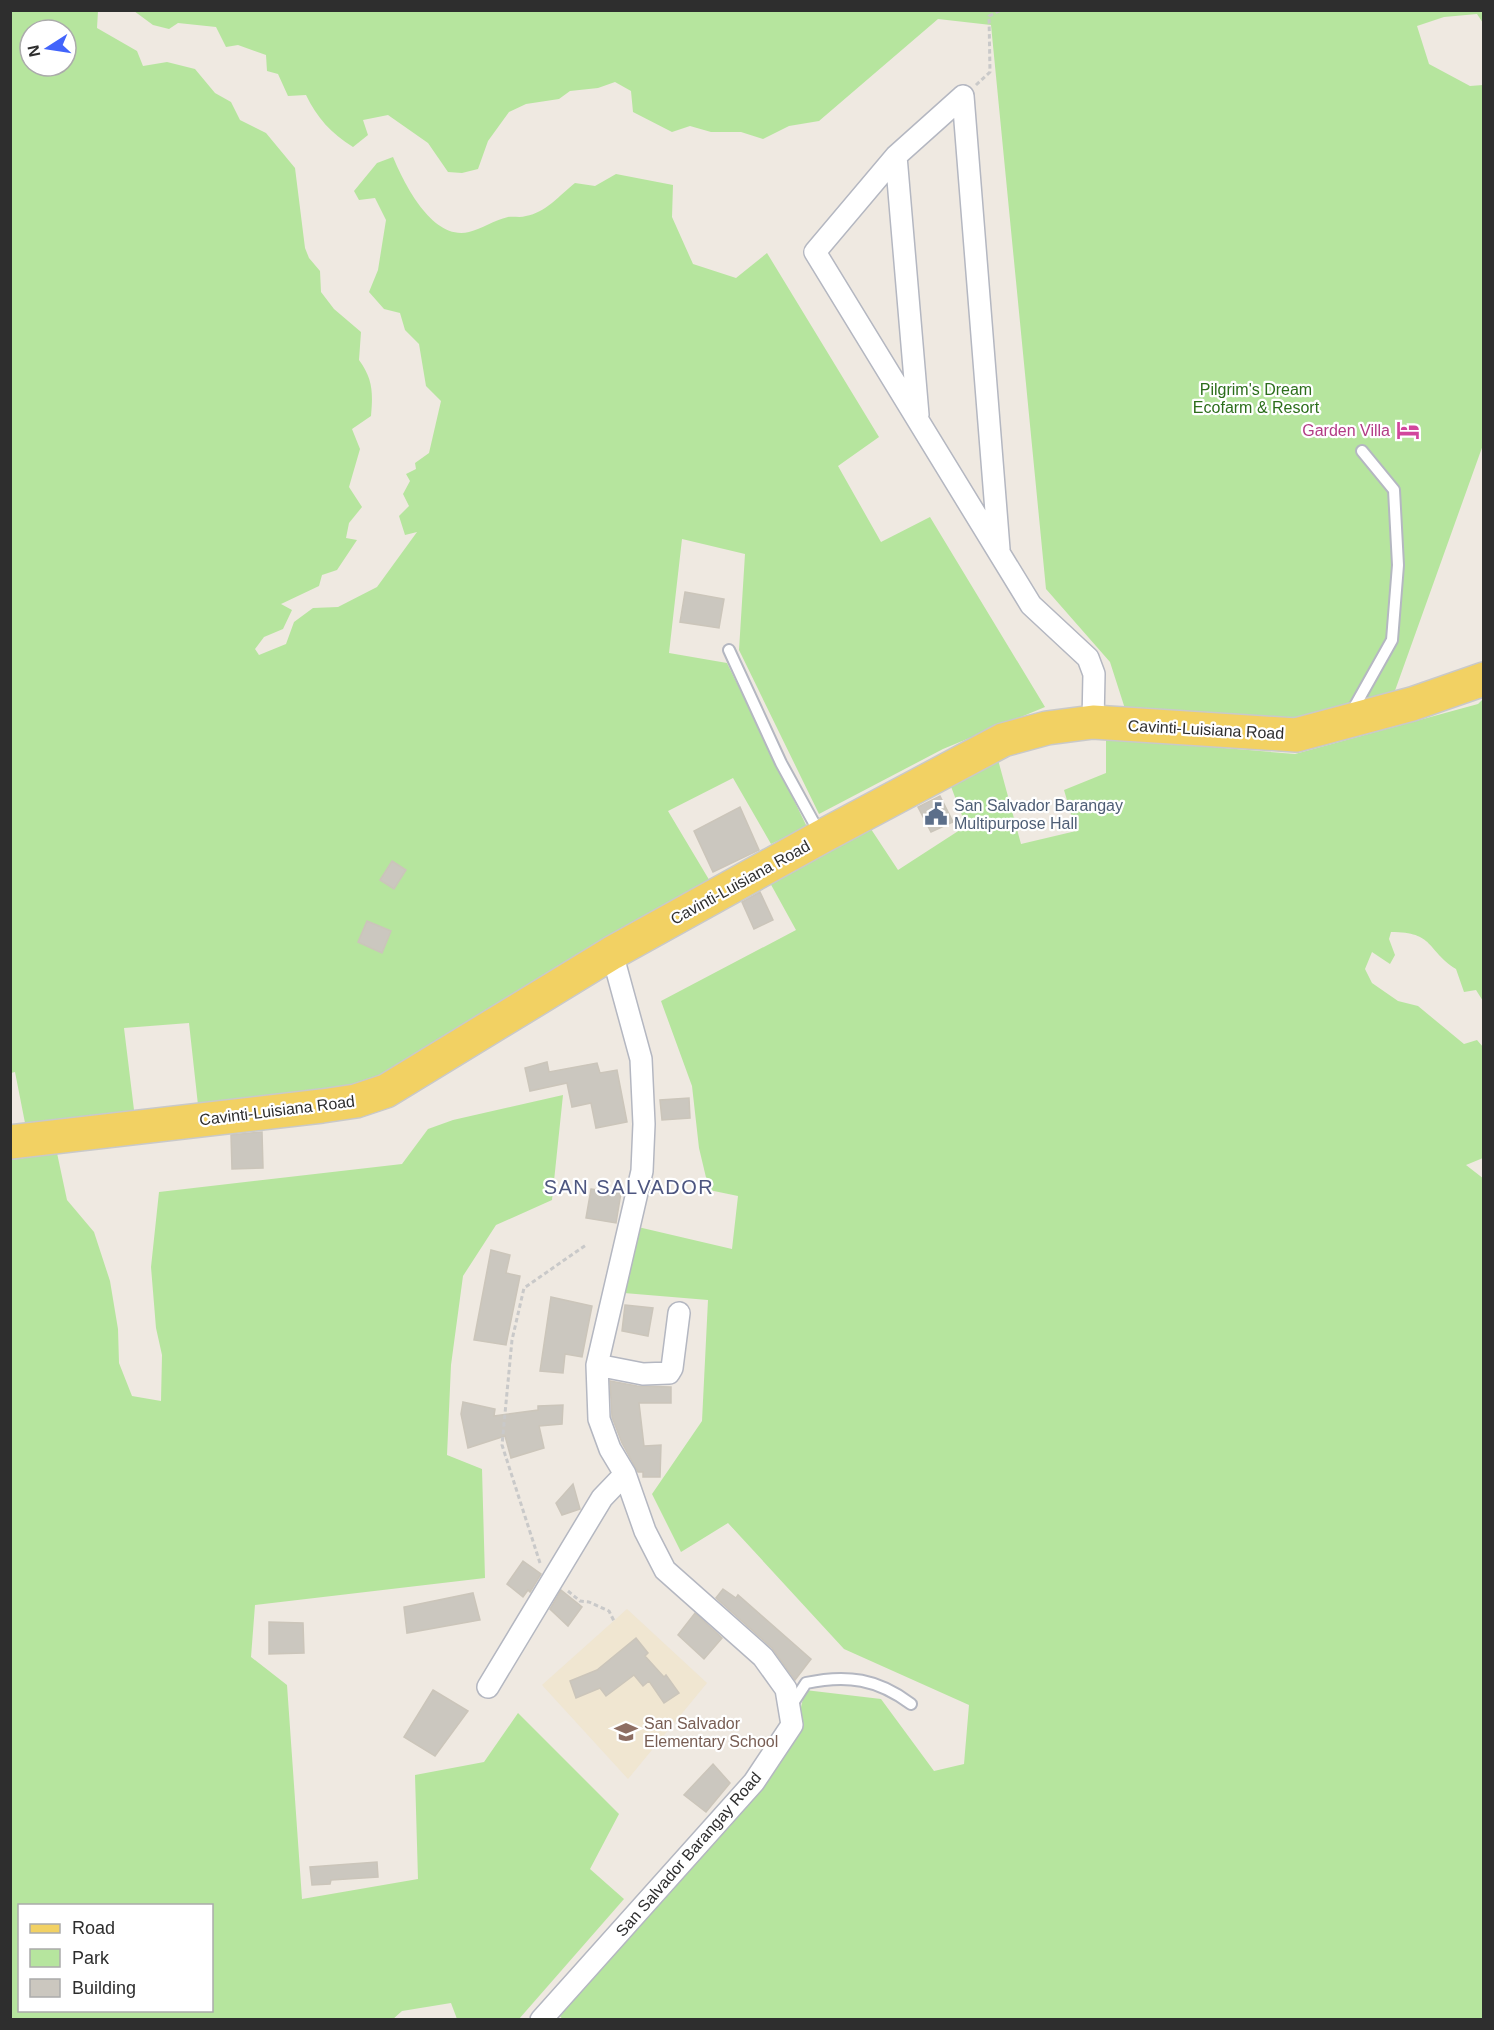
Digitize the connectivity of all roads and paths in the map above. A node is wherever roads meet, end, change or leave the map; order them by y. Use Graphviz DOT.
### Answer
graph roads {
  1 [pos="1001,10"];
  2 [pos="963,96"];
  3 [pos="896,156"];
  4 [pos="919,420"];
  5 [pos="1362,451"];
  6 [pos="1000,555"];
  7 [pos="729,650"];
  8 [pos="1484,679"];
  9 [pos="1093,722"];
  10 [pos="1345,723"];
  11 [pos="821,837"];
  12 [pos="612,953"];
  13 [pos="10,1142"];
  14 [pos="586,1245"];
  15 [pos="679,1313"];
  16 [pos="597,1365"];
  17 [pos="625,1474"];
  18 [pos="550,1582"];
  19 [pos="615,1623"];
  20 [pos="488,1687"];
  21 [pos="911,1704"];
  22 [pos="789,1709"];
  23 [pos="541,2019"];
  1 -- 2 [label="path"];
  2 -- 3 [label="street"];
  2 -- 6 [label="street"];
  3 -- 4 [label="street"];
  3 -- 4 [label="street"];
  4 -- 6 [label="street"];
  5 -- 10 [label="lane"];
  6 -- 9 [label="street"];
  7 -- 11 [label="lane"];
  8 -- 10 [label="main road, Cavinti-Luisiana Road"];
  9 -- 10 [label="main road, Cavinti-Luisiana Road"];
  9 -- 11 [label="main road, Cavinti-Luisiana Road"];
  11 -- 12 [label="main road, Cavinti-Luisiana Road"];
  12 -- 13 [label="main road, Cavinti-Luisiana Road"];
  12 -- 16 [label="street, San Salvador Barangay Road"];
  14 -- 18 [label="path"];
  15 -- 16 [label="street"];
  16 -- 17 [label="street, San Salvador Barangay Road"];
  17 -- 18 [label="street"];
  17 -- 22 [label="street, San Salvador Barangay Road"];
  18 -- 19 [label="path"];
  18 -- 20 [label="street"];
  21 -- 22 [label="lane"];
  22 -- 23 [label="street, San Salvador Barangay Road"];
}
